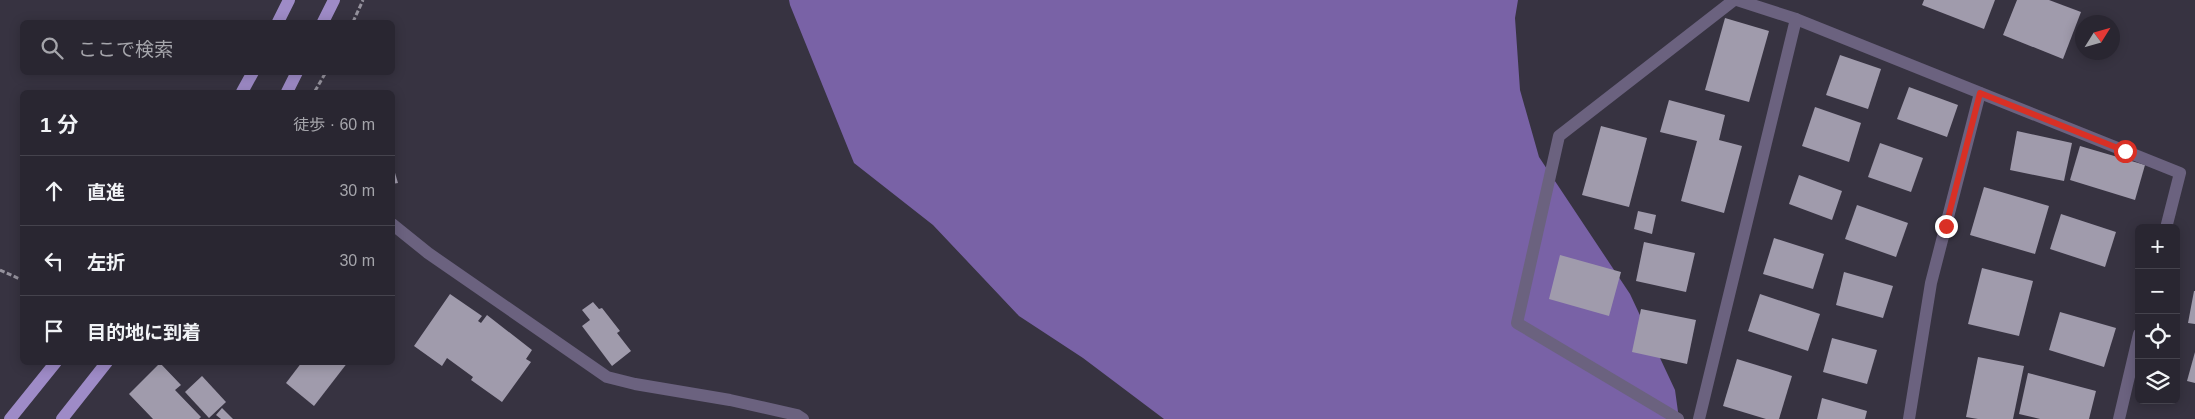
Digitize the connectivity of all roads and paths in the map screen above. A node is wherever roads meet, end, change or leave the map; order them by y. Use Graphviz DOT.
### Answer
graph roads {
  1 [pos="289,0"];
  2 [pos="334,0"];
  3 [pos="363,0"];
  4 [pos="1736,0"];
  5 [pos="1796,19"];
  6 [pos="279,20"];
  7 [pos="324,20"];
  8 [pos="354,20"];
  9 [pos="251,75"];
  10 [pos="296,75"];
  11 [pos="324,75"];
  12 [pos="243,90"];
  13 [pos="288,90"];
  14 [pos="315,90"];
  15 [pos="1980,93"];
  16 [pos="2167,224"];
  17 [pos="395,226"];
  18 [pos="0,270"];
  19 [pos="20,279"];
  20 [pos="2135,351"];
  21 [pos="54,365"];
  22 [pos="105,365"];
  23 [pos="10,419"];
  24 [pos="62,419"];
  25 [pos="803,419"];
  26 [pos="1678,419"];
  27 [pos="1699,419"];
  28 [pos="1909,419"];
  29 [pos="2119,419"];
  1 -- 6 [label="main road"];
  2 -- 7 [label="main road"];
  3 -- 8 [label="path"];
  4 -- 5 [label="street"];
  4 -- 26 [label="street"];
  5 -- 15 [label="street"];
  5 -- 27 [label="street"];
  9 -- 12 [label="main road"];
  10 -- 13 [label="main road"];
  11 -- 14 [label="path"];
  15 -- 16 [label="street"];
  15 -- 28 [label="street"];
  17 -- 25 [label="street"];
  18 -- 19 [label="path"];
  20 -- 29 [label="street"];
  21 -- 23 [label="main road"];
  22 -- 24 [label="main road"];
}
